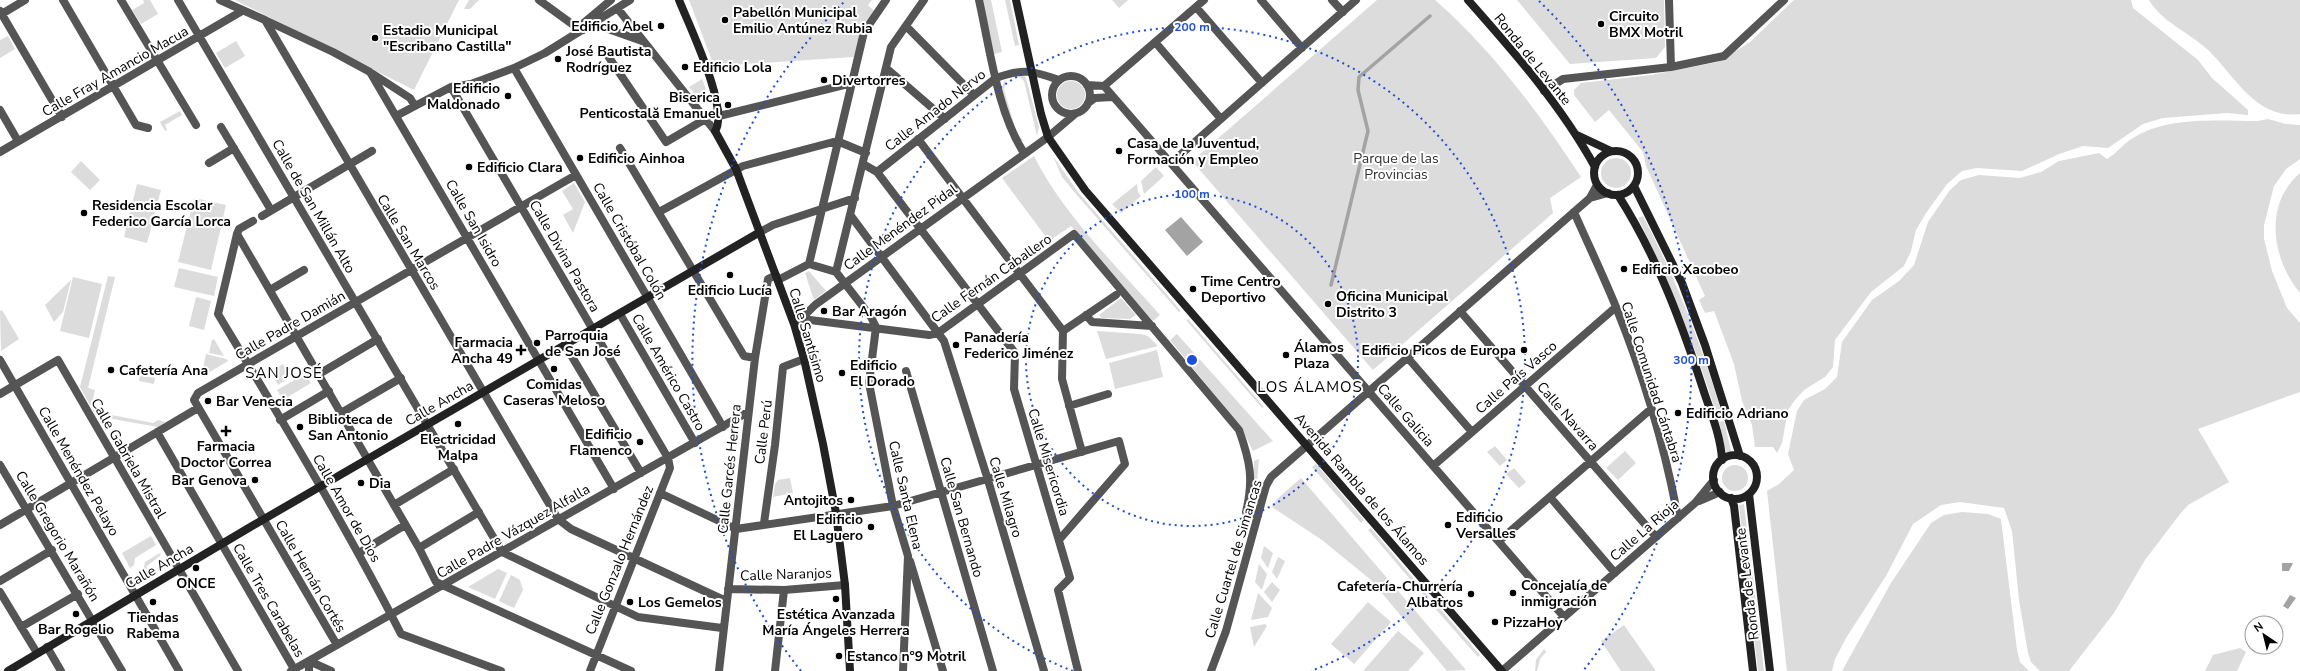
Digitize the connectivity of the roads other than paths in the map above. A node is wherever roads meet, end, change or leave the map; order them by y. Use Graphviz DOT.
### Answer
graph roads {
  1 [pos="25,0"];
  2 [pos="63,0"];
  3 [pos="120,0"];
  4 [pos="178,0"];
  5 [pos="220,0"];
  6 [pos="539,0"];
  7 [pos="611,0"];
  8 [pos="630,0"];
  9 [pos="679,0"];
  10 [pos="886,0"];
  11 [pos="924,0"];
  12 [pos="979,0"];
  13 [pos="1016,0"];
  14 [pos="1204,0"];
  15 [pos="1261,0"];
  16 [pos="1332,0"];
  17 [pos="1356,0"];
  18 [pos="1468,0"];
  19 [pos="1669,0"];
  20 [pos="1784,0"];
  21 [pos="1196,7"];
  22 [pos="618,9"];
  23 [pos="242,11"];
  24 [pos="1343,12"];
  25 [pos="1,13"];
  26 [pos="265,20"];
  27 [pos="594,24"];
  28 [pos="906,26"];
  29 [pos="582,28"];
  30 [pos="200,36"];
  31 [pos="643,41"];
  32 [pos="1155,42"];
  33 [pos="1302,48"];
  34 [pos="606,53"];
  35 [pos="157,62"];
  36 [pos="1671,67"];
  37 [pos="514,68"];
  38 [pos="886,68"];
  39 [pos="1031,71"];
  40 [pos="370,72"];
  41 [pos="996,78"];
  42 [pos="1059,80"];
  43 [pos="852,83"];
  44 [pos="1262,83"];
  45 [pos="1087,85"];
  46 [pos="1104,86"];
  47 [pos="114,87"];
  48 [pos="451,87"];
  49 [pos="1544,91"];
  50 [pos="974,95"];
  51 [pos="1112,97"];
  52 [pos="1088,103"];
  53 [pos="415,106"];
  54 [pos="0,110"];
  55 [pos="719,113"];
  56 [pos="1075,114"];
  57 [pos="396,116"];
  58 [pos="62,117"];
  59 [pos="705,119"];
  60 [pos="945,119"];
  61 [pos="1221,119"];
  62 [pos="196,125"];
  63 [pos="221,127"];
  64 [pos="148,128"];
  65 [pos="715,131"];
  66 [pos="1578,135"];
  67 [pos="1048,137"];
  68 [pos="918,139"];
  69 [pos="18,141"];
  70 [pos="837,141"];
  71 [pos="234,148"];
  72 [pos="620,148"];
  73 [pos="372,151"];
  74 [pos="1611,151"];
  75 [pos="0,152"];
  76 [pos="866,153"];
  77 [pos="1024,153"];
  78 [pos="209,162"];
  79 [pos="1171,163"];
  80 [pos="863,164"];
  81 [pos="348,165"];
  82 [pos="1595,167"];
  83 [pos="736,169"];
  84 [pos="877,172"];
  85 [pos="576,175"];
  86 [pos="1598,185"];
  87 [pos="1634,186"];
  88 [pos="1608,193"];
  89 [pos="1618,195"];
  90 [pos="294,197"];
  91 [pos="855,198"];
  92 [pos="962,198"];
  93 [pos="1590,198"];
  94 [pos="521,207"];
  95 [pos="822,208"];
  96 [pos="271,210"];
  97 [pos="659,212"];
  98 [pos="1574,212"];
  99 [pos="262,216"];
  100 [pos="851,216"];
  101 [pos="253,221"];
  102 [pos="920,228"];
  103 [pos="760,232"];
  104 [pos="237,234"];
  105 [pos="467,238"];
  106 [pos="882,257"];
  107 [pos="809,264"];
  108 [pos="304,270"];
  109 [pos="411,270"];
  110 [pos="694,271"];
  111 [pos="836,272"];
  112 [pos="1020,274"];
  113 [pos="777,278"];
  114 [pos="845,283"];
  115 [pos="270,290"];
  116 [pos="1116,294"];
  117 [pos="648,298"];
  118 [pos="356,302"];
  119 [pos="977,304"];
  120 [pos="1616,307"];
  121 [pos="1460,311"];
  122 [pos="620,314"];
  123 [pos="1086,315"];
  124 [pos="802,320"];
  125 [pos="794,324"];
  126 [pos="1152,326"];
  127 [pos="876,327"];
  128 [pos="593,330"];
  129 [pos="1063,331"];
  130 [pos="938,333"];
  131 [pos="297,336"];
  132 [pos="378,339"];
  133 [pos="565,345"];
  134 [pos="1407,357"];
  135 [pos="755,358"];
  136 [pos="804,359"];
  137 [pos="0,360"];
  138 [pos="539,361"];
  139 [pos="248,364"];
  140 [pos="906,371"];
  141 [pos="319,374"];
  142 [pos="401,378"];
  143 [pos="14,385"];
  144 [pos="1525,386"];
  145 [pos="329,391"];
  146 [pos="1368,391"];
  147 [pos="483,393"];
  148 [pos="0,394"];
  149 [pos="1108,394"];
  150 [pos="1069,406"];
  151 [pos="198,408"];
  152 [pos="1651,409"];
  153 [pos="748,412"];
  154 [pos="341,413"];
  155 [pos="280,420"];
  156 [pos="428,425"];
  157 [pos="723,427"];
  158 [pos="157,432"];
  159 [pos="1472,432"];
  160 [pos="695,443"];
  161 [pos="1306,444"];
  162 [pos="1082,452"];
  163 [pos="1740,456"];
  164 [pos="114,458"];
  165 [pos="668,458"];
  166 [pos="368,460"];
  167 [pos="1722,460"];
  168 [pos="1590,461"];
  169 [pos="0,465"];
  170 [pos="1037,465"];
  171 [pos="1433,466"];
  172 [pos="454,469"];
  173 [pos="641,473"];
  174 [pos="988,480"];
  175 [pos="1714,480"];
  176 [pos="71,483"];
  177 [pos="320,487"];
  178 [pos="614,489"];
  179 [pos="1720,492"];
  180 [pos="660,493"];
  181 [pos="941,493"];
  182 [pos="1749,494"];
  183 [pos="1550,497"];
  184 [pos="1731,498"];
  185 [pos="1695,503"];
  186 [pos="394,505"];
  187 [pos="893,506"];
  188 [pos="27,510"];
  189 [pos="479,512"];
  190 [pos="836,513"];
  191 [pos="1258,516"];
  192 [pos="1678,518"];
  193 [pos="558,519"];
  194 [pos="264,520"];
  195 [pos="764,523"];
  196 [pos="0,525"];
  197 [pos="405,525"];
  198 [pos="736,529"];
  199 [pos="1656,537"];
  200 [pos="1059,540"];
  201 [pos="1498,541"];
  202 [pos="221,545"];
  203 [pos="419,548"];
  204 [pos="52,550"];
  205 [pos="502,552"];
  206 [pos="359,553"];
  207 [pos="908,556"];
  208 [pos="634,559"];
  209 [pos="179,569"];
  210 [pos="1615,573"];
  211 [pos="0,581"];
  212 [pos="845,585"];
  213 [pos="444,586"];
  214 [pos="728,589"];
  215 [pos="784,590"];
  216 [pos="0,592"];
  217 [pos="78,594"];
  218 [pos="135,595"];
  219 [pos="726,601"];
  220 [pos="616,606"];
  221 [pos="392,613"];
  222 [pos="1564,617"];
  223 [pos="93,620"];
  224 [pos="22,627"];
  225 [pos="722,628"];
  226 [pos="337,645"];
  227 [pos="47,647"];
  228 [pos="37,653"];
  229 [pos="596,654"];
  230 [pos="309,661"];
  231 [pos="292,670"];
  232 [pos="8,671"];
  233 [pos="61,671"];
  234 [pos="122,671"];
  235 [pos="179,671"];
  236 [pos="238,671"];
  237 [pos="309,671"];
  238 [pos="331,671"];
  239 [pos="501,671"];
  240 [pos="590,671"];
  241 [pos="632,671"];
  242 [pos="719,671"];
  243 [pos="775,671"];
  244 [pos="850,671"];
  245 [pos="903,671"];
  246 [pos="943,671"];
  247 [pos="993,671"];
  248 [pos="1044,671"];
  249 [pos="1078,671"];
  250 [pos="1211,671"];
  251 [pos="1502,671"];
  252 [pos="1753,671"];
  253 [pos="1770,671"];
  1 -- 25 [label="street"];
  2 -- 47 [label="street"];
  3 -- 35 [label="street"];
  4 -- 30 [label="street, Calle de San Millán Alto"];
  5 -- 23 [label="street"];
  6 -- 29 [label="street"];
  7 -- 29 [label="street"];
  8 -- 22 [label="street"];
  9 -- 55 [label="main road"];
  10 -- 43 [label="street"];
  11 -- 28 [label="street"];
  12 -- 41 [label="street"];
  13 -- 39 [label="main road, Avenida Rambla de los Álamos"];
  14 -- 21 [label="street"];
  15 -- 33 [label="street"];
  16 -- 24 [label="street"];
  17 -- 24 [label="street"];
  18 -- 49 [label="main road, Ronda de Levante"];
  19 -- 36 [label="street"];
  20 -- 36 [label="street"];
  21 -- 32 [label="street"];
  21 -- 44 [label="street"];
  22 -- 27 [label="street"];
  22 -- 31 [label="street, Calle Santísimo"];
  23 -- 26 [label="street"];
  23 -- 30 [label="street, Calle Fray Amancio Macua"];
  24 -- 33 [label="street"];
  25 -- 58 [label="street"];
  26 -- 40 [label="street"];
  26 -- 81 [label="street, Calle San Marcos"];
  27 -- 29 [label="street"];
  27 -- 31 [label="street"];
  28 -- 38 [label="street"];
  28 -- 50 [label="street"];
  29 -- 37 [label="street"];
  30 -- 35 [label="street, Calle Fray Amancio Macua"];
  30 -- 90 [label="street, Calle de San Millán Alto"];
  31 -- 59 [label="street, Calle Santísimo"];
  32 -- 46 [label="street"];
  32 -- 61 [label="street"];
  33 -- 44 [label="street"];
  34 -- 59 [label="street"];
  35 -- 47 [label="street, Calle Fray Amancio Macua"];
  35 -- 62 [label="street"];
  36 -- 49 [label="street"];
  37 -- 48 [label="street"];
  37 -- 85 [label="street, Calle Cristóbal Colón"];
  38 -- 60 [label="street"];
  38 -- 76 [label="street"];
  39 -- 41 [label="street, Calle Amado Nervo"];
  39 -- 42 [label="street, Calle Amado Nervo"];
  39 -- 67 [label="main road, Avenida Rambla de los Álamos"];
  40 -- 53 [label="street"];
  40 -- 57 [label="street, Calle San Isidro"];
  41 -- 50 [label="street, Calle Amado Nervo"];
  41 -- 77 [label="street"];
  42 -- 45 [label="street"];
  42 -- 56 [label="street"];
  43 -- 55 [label="street"];
  43 -- 70 [label="street"];
  44 -- 61 [label="street"];
  45 -- 46 [label="street"];
  45 -- 52 [label="street"];
  46 -- 51 [label="street, Calle Galicia"];
  47 -- 58 [label="street, Calle Fray Amancio Macua"];
  47 -- 64 [label="street"];
  48 -- 53 [label="street"];
  48 -- 94 [label="street, Calle Divina Pastora"];
  49 -- 66 [label="main road, Ronda de Levante"];
  50 -- 60 [label="street, Calle Amado Nervo"];
  51 -- 52 [label="street"];
  51 -- 79 [label="street, Calle Galicia"];
  52 -- 56 [label="street"];
  53 -- 57 [label="street"];
  54 -- 69 [label="street"];
  55 -- 59 [label="street"];
  55 -- 65 [label="main road"];
  56 -- 67 [label="street, Calle Menéndez Pidal"];
  57 -- 105 [label="street, Calle San Isidro"];
  58 -- 69 [label="street, Calle Fray Amancio Macua"];
  59 -- 65 [label="street, Calle Santísimo"];
  60 -- 68 [label="street, Calle Amado Nervo"];
  61 -- 79 [label="street"];
  63 -- 71 [label="street"];
  65 -- 83 [label="main road, Calle Santísimo"];
  66 -- 74 [label="main road, Ronda de Levante"];
  66 -- 82 [label="main road, Ronda de Levante"];
  67 -- 77 [label="street, Calle Menéndez Pidal"];
  67 -- 161 [label="main road, Avenida Rambla de los Álamos"];
  68 -- 84 [label="street, Calle Amado Nervo"];
  68 -- 92 [label="street"];
  69 -- 75 [label="street, Calle Fray Amancio Macua"];
  70 -- 76 [label="street"];
  70 -- 83 [label="street"];
  70 -- 95 [label="street"];
  71 -- 78 [label="street"];
  71 -- 96 [label="street"];
  72 -- 97 [label="street"];
  73 -- 81 [label="street"];
  74 -- 82 [label="main road"];
  74 -- 87 [label="main road"];
  76 -- 80 [label="street"];
  77 -- 92 [label="street, Calle Menéndez Pidal"];
  79 -- 146 [label="street, Calle Galicia"];
  80 -- 84 [label="street"];
  80 -- 91 [label="street"];
  81 -- 90 [label="street"];
  81 -- 109 [label="street, Calle San Marcos"];
  82 -- 86 [label="main road"];
  83 -- 97 [label="street"];
  83 -- 103 [label="main road, Calle Santísimo"];
  84 -- 102 [label="street"];
  85 -- 94 [label="street, Calle Padre Damián"];
  85 -- 117 [label="street, Calle Cristóbal Colón"];
  86 -- 88 [label="main road"];
  86 -- 93 [label="street"];
  87 -- 89 [label="main road"];
  87 -- 163 [label="main road"];
  88 -- 89 [label="main road"];
  88 -- 93 [label="street"];
  89 -- 167 [label="main road"];
  90 -- 96 [label="street"];
  90 -- 118 [label="street, Calle de San Millán Alto"];
  91 -- 95 [label="street"];
  91 -- 100 [label="street"];
  92 -- 102 [label="street, Calle Menéndez Pidal"];
  92 -- 112 [label="street"];
  93 -- 98 [label="street, Calle Cuartel de Simancas"];
  94 -- 105 [label="street, Calle Padre Damián"];
  94 -- 128 [label="street, Calle Divina Pastora"];
  95 -- 103 [label="street"];
  95 -- 107 [label="street"];
  96 -- 99 [label="street"];
  97 -- 110 [label="street"];
  98 -- 120 [label="street, Calle Comunidad Cántabra"];
  98 -- 121 [label="street, Calle Cuartel de Simancas"];
  100 -- 106 [label="street, Calle Milagro"];
  100 -- 111 [label="street"];
  101 -- 104 [label="street"];
  102 -- 106 [label="street, Calle Menéndez Pidal"];
  102 -- 119 [label="street"];
  103 -- 110 [label="main road, Calle Ancha"];
  103 -- 113 [label="main road, Calle Santísimo"];
  104 -- 115 [label="street"];
  104 -- 139 [label="street, Calle Amor de Dios"];
  105 -- 109 [label="street, Calle Padre Damián"];
  105 -- 138 [label="street, Calle San Isidro"];
  106 -- 114 [label="street, Calle Menéndez Pidal"];
  106 -- 130 [label="street, Calle Milagro"];
  107 -- 111 [label="street"];
  107 -- 113 [label="street"];
  108 -- 115 [label="street"];
  109 -- 118 [label="street, Calle Padre Damián"];
  109 -- 147 [label="street, Calle San Marcos"];
  110 -- 117 [label="main road, Calle Ancha"];
  110 -- 135 [label="street"];
  111 -- 114 [label="street"];
  112 -- 119 [label="street, Calle Fernán Caballero"];
  112 -- 126 [label="street, Calle Fernán Caballero"];
  112 -- 129 [label="street"];
  113 -- 125 [label="main road, Calle Santísimo"];
  113 -- 135 [label="street, Calle Garcés Herrera"];
  114 -- 124 [label="street, Calle Menéndez Pidal"];
  114 -- 127 [label="street"];
  115 -- 131 [label="street"];
  116 -- 123 [label="street"];
  117 -- 122 [label="main road, Calle Ancha"];
  117 -- 157 [label="street, Calle Cristóbal Colón"];
  118 -- 131 [label="street, Calle Padre Damián"];
  118 -- 132 [label="street, Calle de San Millán Alto"];
  119 -- 130 [label="street, Calle Fernán Caballero"];
  119 -- 170 [label="street, Calle Misericordia"];
  120 -- 144 [label="street, Calle País Vasco"];
  120 -- 152 [label="street, Calle Comunidad Cántabra"];
  121 -- 134 [label="street, Calle Cuartel de Simancas"];
  121 -- 144 [label="street, Calle Navarra"];
  122 -- 128 [label="main road, Calle Ancha"];
  122 -- 160 [label="street, Calle Américo Castro"];
  123 -- 126 [label="street"];
  123 -- 129 [label="street"];
  124 -- 125 [label="street, Calle Menéndez Pidal"];
  124 -- 127 [label="street, Calle Fernán Caballero"];
  125 -- 136 [label="main road, Calle Santísimo"];
  126 -- 191 [label="street"];
  127 -- 130 [label="street, Calle Fernán Caballero"];
  127 -- 187 [label="street, Calle Santa Elena"];
  128 -- 133 [label="main road, Calle Ancha"];
  128 -- 165 [label="street, Calle Divina Pastora"];
  129 -- 150 [label="street"];
  130 -- 174 [label="street, Calle Milagro"];
  131 -- 139 [label="street, Calle Padre Damián"];
  131 -- 141 [label="street"];
  132 -- 141 [label="street"];
  132 -- 142 [label="street, Calle de San Millán Alto"];
  133 -- 138 [label="main road, Calle Ancha"];
  133 -- 173 [label="street"];
  134 -- 146 [label="street, Calle Cuartel de Simancas"];
  134 -- 159 [label="street"];
  135 -- 153 [label="street, Calle Garcés Herrera"];
  136 -- 190 [label="main road, Calle Santísimo"];
  136 -- 195 [label="street, Calle Perú"];
  137 -- 143 [label="street, Calle Menéndez Pelayo"];
  138 -- 147 [label="main road, Calle Ancha"];
  138 -- 178 [label="street, Calle San Isidro"];
  139 -- 151 [label="street, Calle Padre Damián"];
  139 -- 155 [label="street, Calle Amor de Dios"];
  140 -- 181 [label="street, Calle San Bernando"];
  141 -- 145 [label="street"];
  142 -- 154 [label="street"];
  142 -- 156 [label="street, Calle de San Millán Alto"];
  143 -- 148 [label="street"];
  143 -- 164 [label="street, Calle Gabriela Mistral"];
  143 -- 176 [label="street, Calle Menéndez Pelayo"];
  144 -- 159 [label="street, Calle País Vasco"];
  144 -- 168 [label="street, Calle Navarra"];
  145 -- 154 [label="street"];
  145 -- 155 [label="street"];
  146 -- 161 [label="street, Calle Cuartel de Simancas"];
  146 -- 171 [label="street, Calle Galicia"];
  147 -- 156 [label="main road, Calle Ancha"];
  147 -- 193 [label="street, Calle San Marcos"];
  149 -- 150 [label="street"];
  150 -- 162 [label="street"];
  151 -- 158 [label="street"];
  151 -- 194 [label="street, Calle Hernán Cortés"];
  152 -- 168 [label="street"];
  152 -- 192 [label="street, Calle Comunidad Cántabra"];
  153 -- 157 [label="street, Calle Padre Vázquez Alfalla"];
  153 -- 198 [label="street, Calle Garcés Herrera"];
  154 -- 166 [label="street"];
  155 -- 177 [label="street, Calle Amor de Dios"];
  156 -- 166 [label="main road, Calle Ancha"];
  156 -- 172 [label="street, Calle de San Millán Alto"];
  157 -- 160 [label="street, Calle Padre Vázquez Alfalla"];
  158 -- 164 [label="street"];
  158 -- 202 [label="street, Calle Tres Carabelas"];
  159 -- 171 [label="street, Calle País Vasco"];
  160 -- 165 [label="street, Calle Padre Vázquez Alfalla"];
  161 -- 191 [label="street, Calle Cuartel de Simancas"];
  161 -- 251 [label="main road, Avenida Rambla de los Álamos"];
  162 -- 170 [label="street"];
  162 -- 200 [label="street"];
  163 -- 167 [label="main road"];
  163 -- 182 [label="main road, Ronda de Levante"];
  164 -- 176 [label="street"];
  164 -- 209 [label="street, Calle Gabriela Mistral"];
  165 -- 173 [label="street, Calle Padre Vázquez Alfalla"];
  165 -- 180 [label="street, Calle Gonzalo Hernández"];
  166 -- 177 [label="main road, Calle Ancha"];
  166 -- 186 [label="street"];
  167 -- 175 [label="main road"];
  168 -- 183 [label="street"];
  168 -- 199 [label="street, Calle Navarra"];
  169 -- 188 [label="street, Calle Gregorio Marañón"];
  170 -- 174 [label="street"];
  170 -- 200 [label="street, Calle Misericordia"];
  171 -- 201 [label="street, Calle Galicia"];
  172 -- 186 [label="street"];
  172 -- 189 [label="street, Calle de San Millán Alto"];
  173 -- 178 [label="street, Calle Padre Vázquez Alfalla"];
  174 -- 181 [label="street"];
  174 -- 248 [label="street, Calle Milagro"];
  175 -- 179 [label="main road"];
  175 -- 185 [label="street, Calle La Rioja"];
  176 -- 188 [label="street"];
  176 -- 218 [label="street, Calle Menéndez Pelayo"];
  177 -- 194 [label="main road, Calle Ancha"];
  177 -- 206 [label="street, Calle Amor de Dios"];
  178 -- 193 [label="street, Calle Padre Vázquez Alfalla"];
  179 -- 184 [label="main road"];
  179 -- 185 [label="street, Calle La Rioja"];
  180 -- 198 [label="street"];
  180 -- 208 [label="street, Calle Gonzalo Hernández"];
  181 -- 187 [label="street"];
  181 -- 247 [label="street, Calle San Bernando"];
  182 -- 184 [label="main road"];
  182 -- 253 [label="main road, Ronda de Levante"];
  183 -- 201 [label="street"];
  183 -- 210 [label="street"];
  184 -- 252 [label="main road, Ronda de Levante"];
  185 -- 192 [label="street, Calle La Rioja"];
  186 -- 197 [label="street"];
  187 -- 190 [label="street"];
  187 -- 207 [label="street, Calle Santa Elena"];
  188 -- 196 [label="street"];
  188 -- 204 [label="street, Calle Gregorio Marañón"];
  189 -- 203 [label="street"];
  189 -- 205 [label="street, Calle de San Millán Alto"];
  190 -- 195 [label="street"];
  190 -- 212 [label="main road, Calle Santísimo"];
  191 -- 250 [label="street, Calle Cuartel de Simancas"];
  192 -- 199 [label="street, Calle La Rioja"];
  193 -- 205 [label="street, Calle Padre Vázquez Alfalla"];
  193 -- 208 [label="street"];
  194 -- 202 [label="main road, Calle Ancha"];
  194 -- 226 [label="street, Calle Hernán Cortés"];
  195 -- 198 [label="street"];
  197 -- 203 [label="street"];
  197 -- 206 [label="street"];
  198 -- 214 [label="street, Calle Garcés Herrera"];
  199 -- 210 [label="street, Calle La Rioja"];
  200 -- 249 [label="street, Calle Misericordia"];
  201 -- 222 [label="street, Calle Galicia"];
  202 -- 209 [label="main road, Calle Ancha"];
  202 -- 231 [label="street, Calle Tres Carabelas"];
  203 -- 213 [label="street"];
  204 -- 211 [label="street"];
  204 -- 217 [label="street, Calle Gregorio Marañón"];
  205 -- 213 [label="street, Calle Padre Vázquez Alfalla"];
  205 -- 220 [label="street"];
  206 -- 221 [label="street, Calle Amor de Dios"];
  207 -- 245 [label="street, Calle Santa Elena"];
  207 -- 246 [label="street"];
  208 -- 219 [label="street"];
  208 -- 220 [label="street, Calle Gonzalo Hernández"];
  209 -- 218 [label="main road, Calle Ancha"];
  209 -- 236 [label="street, Calle Gabriela Mistral"];
  210 -- 222 [label="street, Calle La Rioja"];
  212 -- 215 [label="street, Calle Naranjos"];
  212 -- 244 [label="main road, Calle Santísimo"];
  213 -- 221 [label="street, Calle Padre Vázquez Alfalla"];
  213 -- 229 [label="street"];
  214 -- 215 [label="street, Calle Naranjos"];
  214 -- 219 [label="street, Calle Garcés Herrera"];
  215 -- 243 [label="street"];
  216 -- 224 [label="street"];
  217 -- 223 [label="street, Calle Gregorio Marañón"];
  217 -- 224 [label="street"];
  218 -- 223 [label="main road, Calle Ancha"];
  218 -- 235 [label="street, Calle Menéndez Pelayo"];
  219 -- 225 [label="street, Calle Garcés Herrera"];
  220 -- 225 [label="street"];
  220 -- 229 [label="street, Calle Gonzalo Hernández"];
  221 -- 226 [label="street, Calle Padre Vázquez Alfalla"];
  221 -- 239 [label="street, Calle Amor de Dios"];
  222 -- 251 [label="street, Calle La Rioja"];
  223 -- 227 [label="main road, Calle Ancha"];
  223 -- 234 [label="street, Calle Gregorio Marañón"];
  224 -- 228 [label="street"];
  225 -- 242 [label="street, Calle Garcés Herrera"];
  226 -- 230 [label="street, Calle Padre Vázquez Alfalla"];
  227 -- 228 [label="main road, Calle Ancha"];
  227 -- 233 [label="street"];
  228 -- 232 [label="main road, Calle Ancha"];
  229 -- 240 [label="street, Calle Gonzalo Hernández"];
  229 -- 241 [label="street"];
  230 -- 231 [label="street, Calle Padre Vázquez Alfalla"];
  230 -- 237 [label="street"];
  230 -- 238 [label="street"];
}
